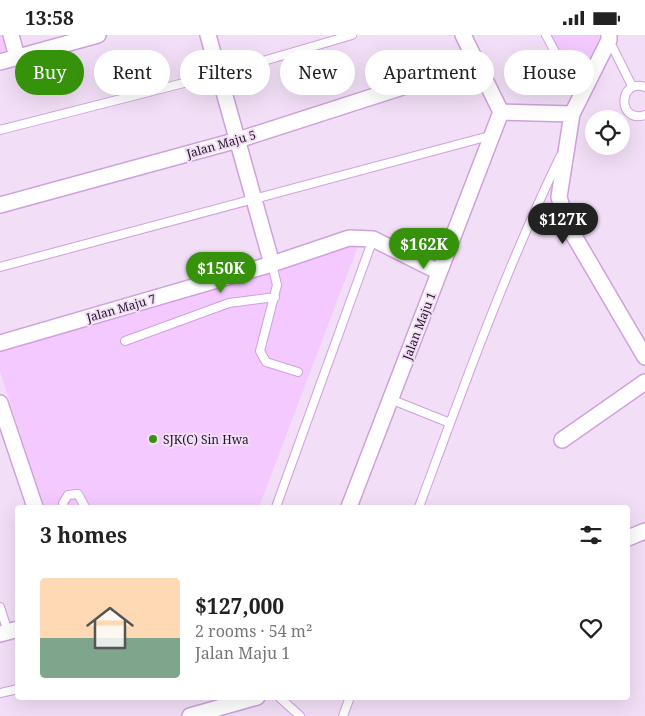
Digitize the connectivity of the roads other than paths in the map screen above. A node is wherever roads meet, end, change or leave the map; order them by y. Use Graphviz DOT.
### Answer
graph roads {
  1 [pos="11,35"];
  2 [pos="98,35"];
  3 [pos="208,35"];
  4 [pos="352,35"];
  5 [pos="463,35"];
  6 [pos="546,35"];
  7 [pos="609,37"];
  8 [pos="15,50"];
  9 [pos="43,50"];
  10 [pos="212,50"];
  11 [pos="15,58"];
  12 [pos="270,59"];
  13 [pos="0,62"];
  14 [pos="180,84"];
  15 [pos="632,87"];
  16 [pos="645,87"];
  17 [pos="225,95"];
  18 [pos="378,95"];
  19 [pos="580,98"];
  20 [pos="501,112"];
  21 [pos="572,114"];
  22 [pos="645,115"];
  23 [pos="0,131"];
  24 [pos="493,135"];
  25 [pos="569,139"];
  26 [pos="238,140"];
  27 [pos="254,200"];
  28 [pos="0,205"];
  29 [pos="373,239"];
  30 [pos="272,264"];
  31 [pos="0,267"];
  32 [pos="439,272"];
  33 [pos="275,297"];
  34 [pos="125,341"];
  35 [pos="0,343"];
  36 [pos="645,357"];
  37 [pos="298,372"];
  38 [pos="645,382"];
  39 [pos="390,399"];
  40 [pos="0,403"];
  41 [pos="450,423"];
  42 [pos="562,441"];
  43 [pos="34,505"];
  44 [pos="64,505"];
  45 [pos="84,505"];
  46 [pos="277,505"];
  47 [pos="350,505"];
  48 [pos="420,505"];
  49 [pos="645,531"];
  50 [pos="630,537"];
  51 [pos="0,607"];
  52 [pos="9,632"];
  53 [pos="15,690"];
  54 [pos="0,693"];
  55 [pos="246,700"];
  56 [pos="282,700"];
  57 [pos="349,700"];
  58 [pos="190,716"];
  59 [pos="300,716"];
  60 [pos="343,716"];
  1 -- 8 [label="street"];
  2 -- 9 [label="street"];
  3 -- 10 [label="street"];
  4 -- 12 [label="lane"];
  5 -- 20 [label="street"];
  6 -- 19 [label="lane"];
  7 -- 15 [label="lane"];
  7 -- 19 [label="street"];
  11 -- 13 [label="street"];
  14 -- 23 [label="lane"];
  15 -- 16 [label="lane"];
  15 -- 22 [label="lane"];
  17 -- 26 [label="street"];
  18 -- 26 [label="street, Jalan Maju 5"];
  19 -- 21 [label="street"];
  20 -- 21 [label="street"];
  20 -- 24 [label="street, Jalan Maju 1"];
  21 -- 25 [label="street"];
  24 -- 27 [label="lane"];
  24 -- 32 [label="street, Jalan Maju 1"];
  25 -- 36 [label="street"];
  25 -- 41 [label="lane"];
  26 -- 27 [label="street"];
  26 -- 28 [label="street, Jalan Maju 5"];
  27 -- 30 [label="street"];
  27 -- 31 [label="lane"];
  29 -- 30 [label="street, Jalan Maju 7"];
  29 -- 32 [label="street, Jalan Maju 7"];
  29 -- 46 [label="lane"];
  30 -- 33 [label="lane"];
  30 -- 35 [label="street, Jalan Maju 7"];
  32 -- 39 [label="street, Jalan Maju 1"];
  33 -- 34 [label="lane"];
  33 -- 37 [label="lane"];
  38 -- 42 [label="street"];
  39 -- 41 [label="lane"];
  39 -- 47 [label="street, Jalan Maju 1"];
  40 -- 43 [label="street"];
  41 -- 48 [label="lane"];
  44 -- 45 [label="lane"];
  49 -- 50 [label="street"];
  51 -- 52 [label="lane"];
  53 -- 54 [label="lane"];
  55 -- 58 [label="street"];
  56 -- 59 [label="lane"];
  57 -- 60 [label="lane"];
}
